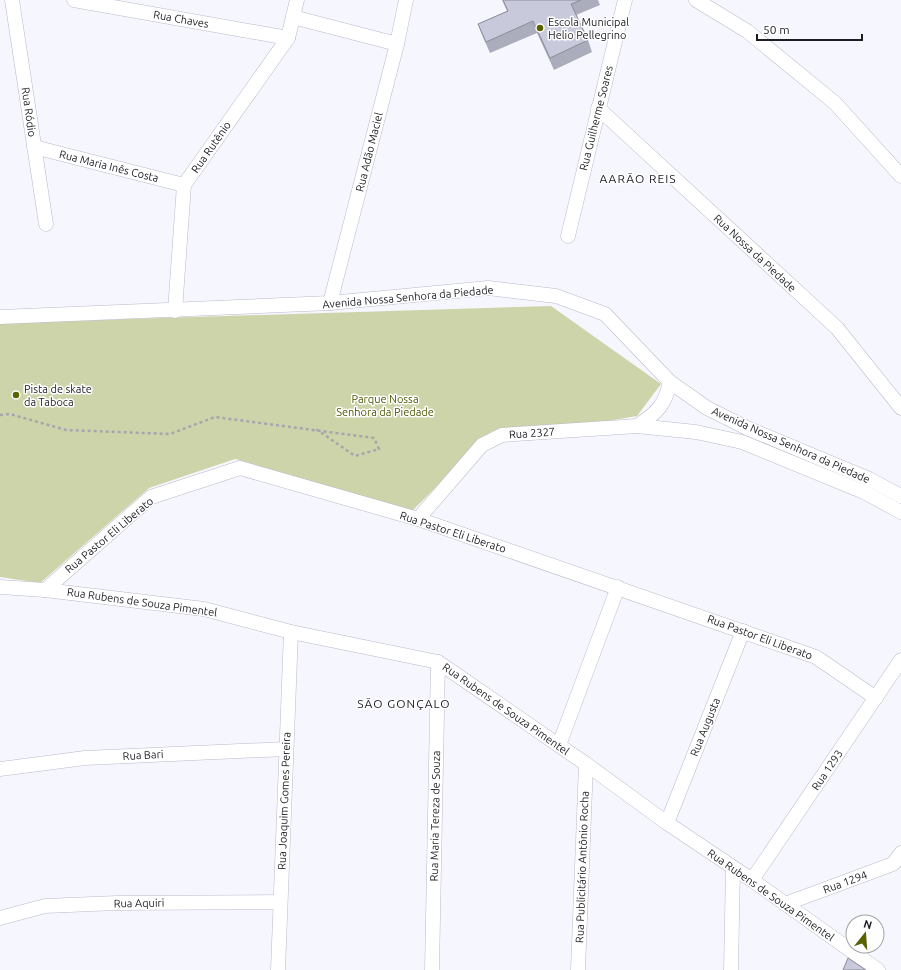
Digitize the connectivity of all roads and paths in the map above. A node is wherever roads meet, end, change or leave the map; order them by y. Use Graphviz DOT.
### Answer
graph roads {
  1 [pos="12,0"];
  2 [pos="74,0"];
  3 [pos="297,0"];
  4 [pos="406,0"];
  5 [pos="625,0"];
  6 [pos="696,0"];
  7 [pos="293,16"];
  8 [pos="288,38"];
  9 [pos="397,44"];
  10 [pos="598,108"];
  11 [pos="34,147"];
  12 [pos="901,176"];
  13 [pos="184,185"];
  14 [pos="46,224"];
  15 [pos="568,236"];
  16 [pos="330,304"];
  17 [pos="175,311"];
  18 [pos="0,317"];
  19 [pos="670,382"];
  20 [pos="901,408"];
  21 [pos="0,415"];
  22 [pos="656,421"];
  23 [pos="316,429"];
  24 [pos="899,501"];
  25 [pos="418,519"];
  26 [pos="0,587"];
  27 [pos="618,587"];
  28 [pos="45,590"];
  29 [pos="743,630"];
  30 [pos="290,632"];
  31 [pos="901,660"];
  32 [pos="438,662"];
  33 [pos="876,698"];
  34 [pos="559,745"];
  35 [pos="286,749"];
  36 [pos="586,764"];
  37 [pos="0,769"];
  38 [pos="667,823"];
  39 [pos="901,853"];
  40 [pos="733,868"];
  41 [pos="752,880"];
  42 [pos="280,902"];
  43 [pos="785,904"];
  44 [pos="0,918"];
  45 [pos="278,970"];
  46 [pos="432,970"];
  47 [pos="578,970"];
  48 [pos="731,970"];
  49 [pos="878,970"];
  1 -- 11 [label="street, Rua Ródio"];
  2 -- 8 [label="street, Rua Chaves"];
  3 -- 7 [label="street, Rua Rutênio"];
  4 -- 9 [label="street, Rua Adão Maciel"];
  5 -- 10 [label="street, Rua Guilherme Soares"];
  6 -- 12 [label="street"];
  7 -- 8 [label="street, Rua Rutênio"];
  7 -- 9 [label="street"];
  8 -- 13 [label="street, Rua Rutênio"];
  9 -- 16 [label="street, Rua Adão Maciel"];
  10 -- 15 [label="street, Rua Guilherme Soares"];
  10 -- 20 [label="street, Rua Nossa da Piedade"];
  11 -- 13 [label="street, Rua Maria Inês Costa"];
  11 -- 14 [label="street, Rua Ródio"];
  13 -- 17 [label="street"];
  16 -- 17 [label="street, Avenida Nossa Senhora da Piedade"];
  16 -- 19 [label="street, Avenida Nossa Senhora da Piedade"];
  17 -- 18 [label="street, Avenida Nossa Senhora da Piedade"];
  19 -- 22 [label="street, Rua 2327"];
  19 -- 24 [label="street, Avenida Nossa Senhora da Piedade"];
  21 -- 23 [label="path"];
  22 -- 24 [label="street, Avenida Nossa Senhora da Piedade"];
  22 -- 25 [label="street, Rua 2327"];
  23 -- 23 [label="path"];
  25 -- 27 [label="street, Rua Pastor Eli Liberato"];
  25 -- 28 [label="street, Rua Pastor Eli Liberato"];
  26 -- 28 [label="street, Rua Rubens de Souza Pimentel"];
  27 -- 29 [label="street, Rua Pastor Eli Liberato"];
  27 -- 34 [label="street"];
  28 -- 30 [label="street, Rua Rubens de Souza Pimentel"];
  29 -- 33 [label="street, Rua Pastor Eli Liberato"];
  29 -- 38 [label="street, Rua Augusta"];
  30 -- 32 [label="street, Rua Rubens de Souza Pimentel"];
  30 -- 35 [label="street, Rua Joaquim Gomes Pereira"];
  31 -- 33 [label="street, Rua 1293"];
  32 -- 34 [label="street, Rua Rubens de Souza Pimentel"];
  32 -- 46 [label="street, Rua Maria Tereza de Souza"];
  33 -- 41 [label="street, Rua 1293"];
  34 -- 36 [label="street, Rua Rubens de Souza Pimentel"];
  35 -- 37 [label="street, Rua Bari"];
  35 -- 42 [label="street, Rua Joaquim Gomes Pereira"];
  36 -- 38 [label="street, Rua Rubens de Souza Pimentel"];
  36 -- 47 [label="street, Rua Publicitário Antônio Rocha"];
  38 -- 40 [label="street, Rua Rubens de Souza Pimentel"];
  39 -- 43 [label="street, Rua 1294"];
  40 -- 41 [label="street, Rua Rubens de Souza Pimentel"];
  40 -- 48 [label="street"];
  41 -- 43 [label="street, Rua Rubens de Souza Pimentel"];
  42 -- 44 [label="street, Rua Aquiri"];
  42 -- 45 [label="street, Rua Joaquim Gomes Pereira"];
  43 -- 49 [label="street, Rua Rubens de Souza Pimentel"];
}
